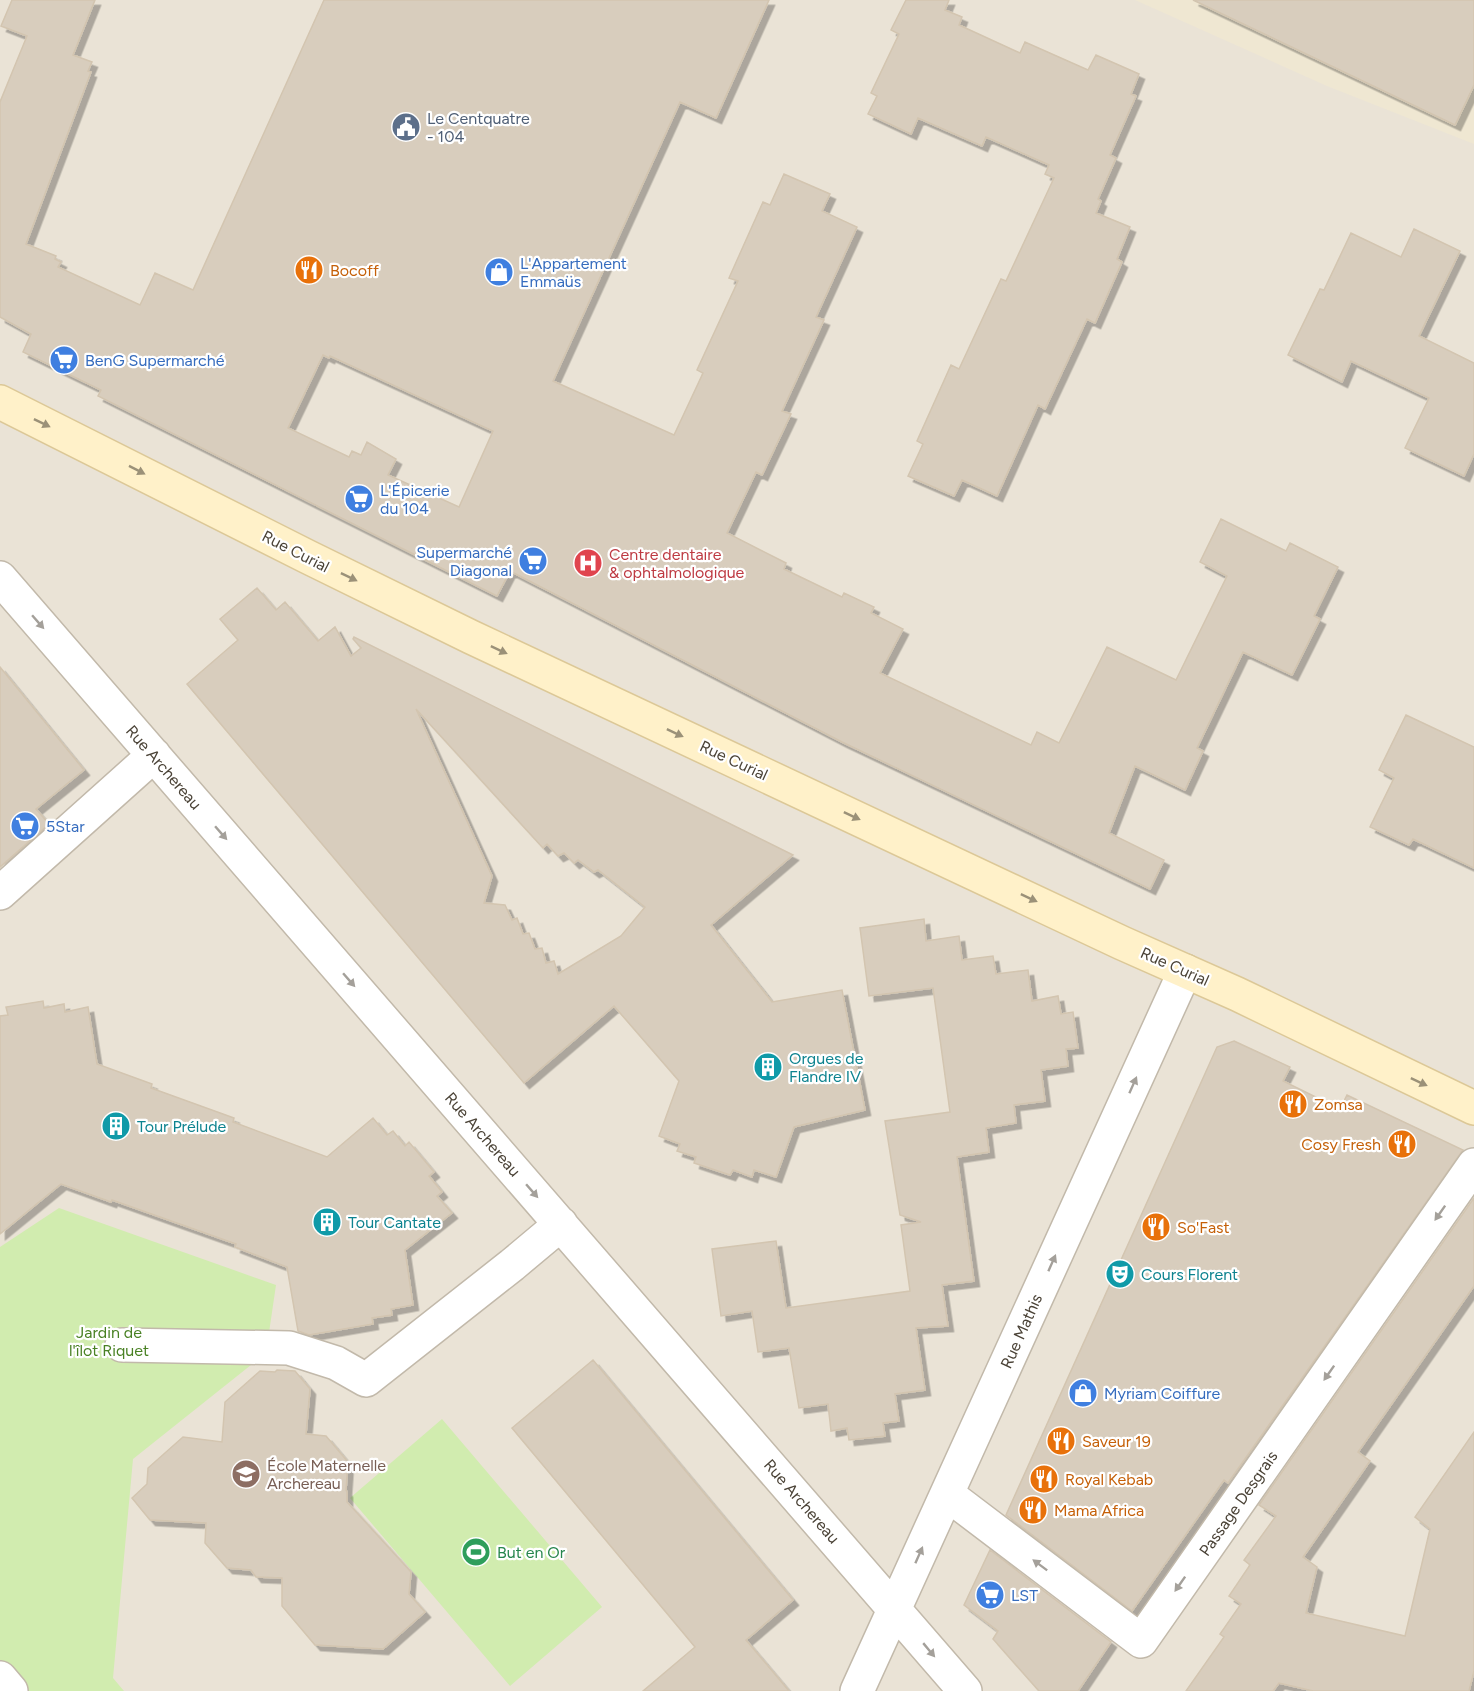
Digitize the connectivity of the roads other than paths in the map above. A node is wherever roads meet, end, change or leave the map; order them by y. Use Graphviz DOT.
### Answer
graph roads {
  1 [pos="0,402"];
  2 [pos="0,578"];
  3 [pos="154,755"];
  4 [pos="0,893"];
  5 [pos="1185,971"];
  6 [pos="1474,1108"];
  7 [pos="1474,1166"];
  8 [pos="561,1224"];
  9 [pos="122,1345"];
  10 [pos="947,1494"];
  11 [pos="894,1608"];
  12 [pos="0,1678"];
  13 [pos="11,1691"];
  14 [pos="857,1691"];
  15 [pos="965,1691"];
  1 -- 5 [label="street, Rue Curial, one-way"];
  2 -- 3 [label="street, Rue Archereau, one-way"];
  3 -- 4 [label="street"];
  3 -- 8 [label="street, Rue Archereau, one-way"];
  5 -- 6 [label="street, Rue Curial, one-way"];
  10 -- 5 [label="street, Rue Mathis, one-way"];
  7 -- 10 [label="street, Passage Desgrais, one-way"];
  8 -- 9 [label="street"];
  8 -- 11 [label="street, Rue Archereau"];
  11 -- 10 [label="street, Rue Mathis, one-way"];
  11 -- 14 [label="street, Rue Mathis"];
  11 -- 15 [label="street, Rue Archereau, one-way"];
  12 -- 13 [label="street"];
}
